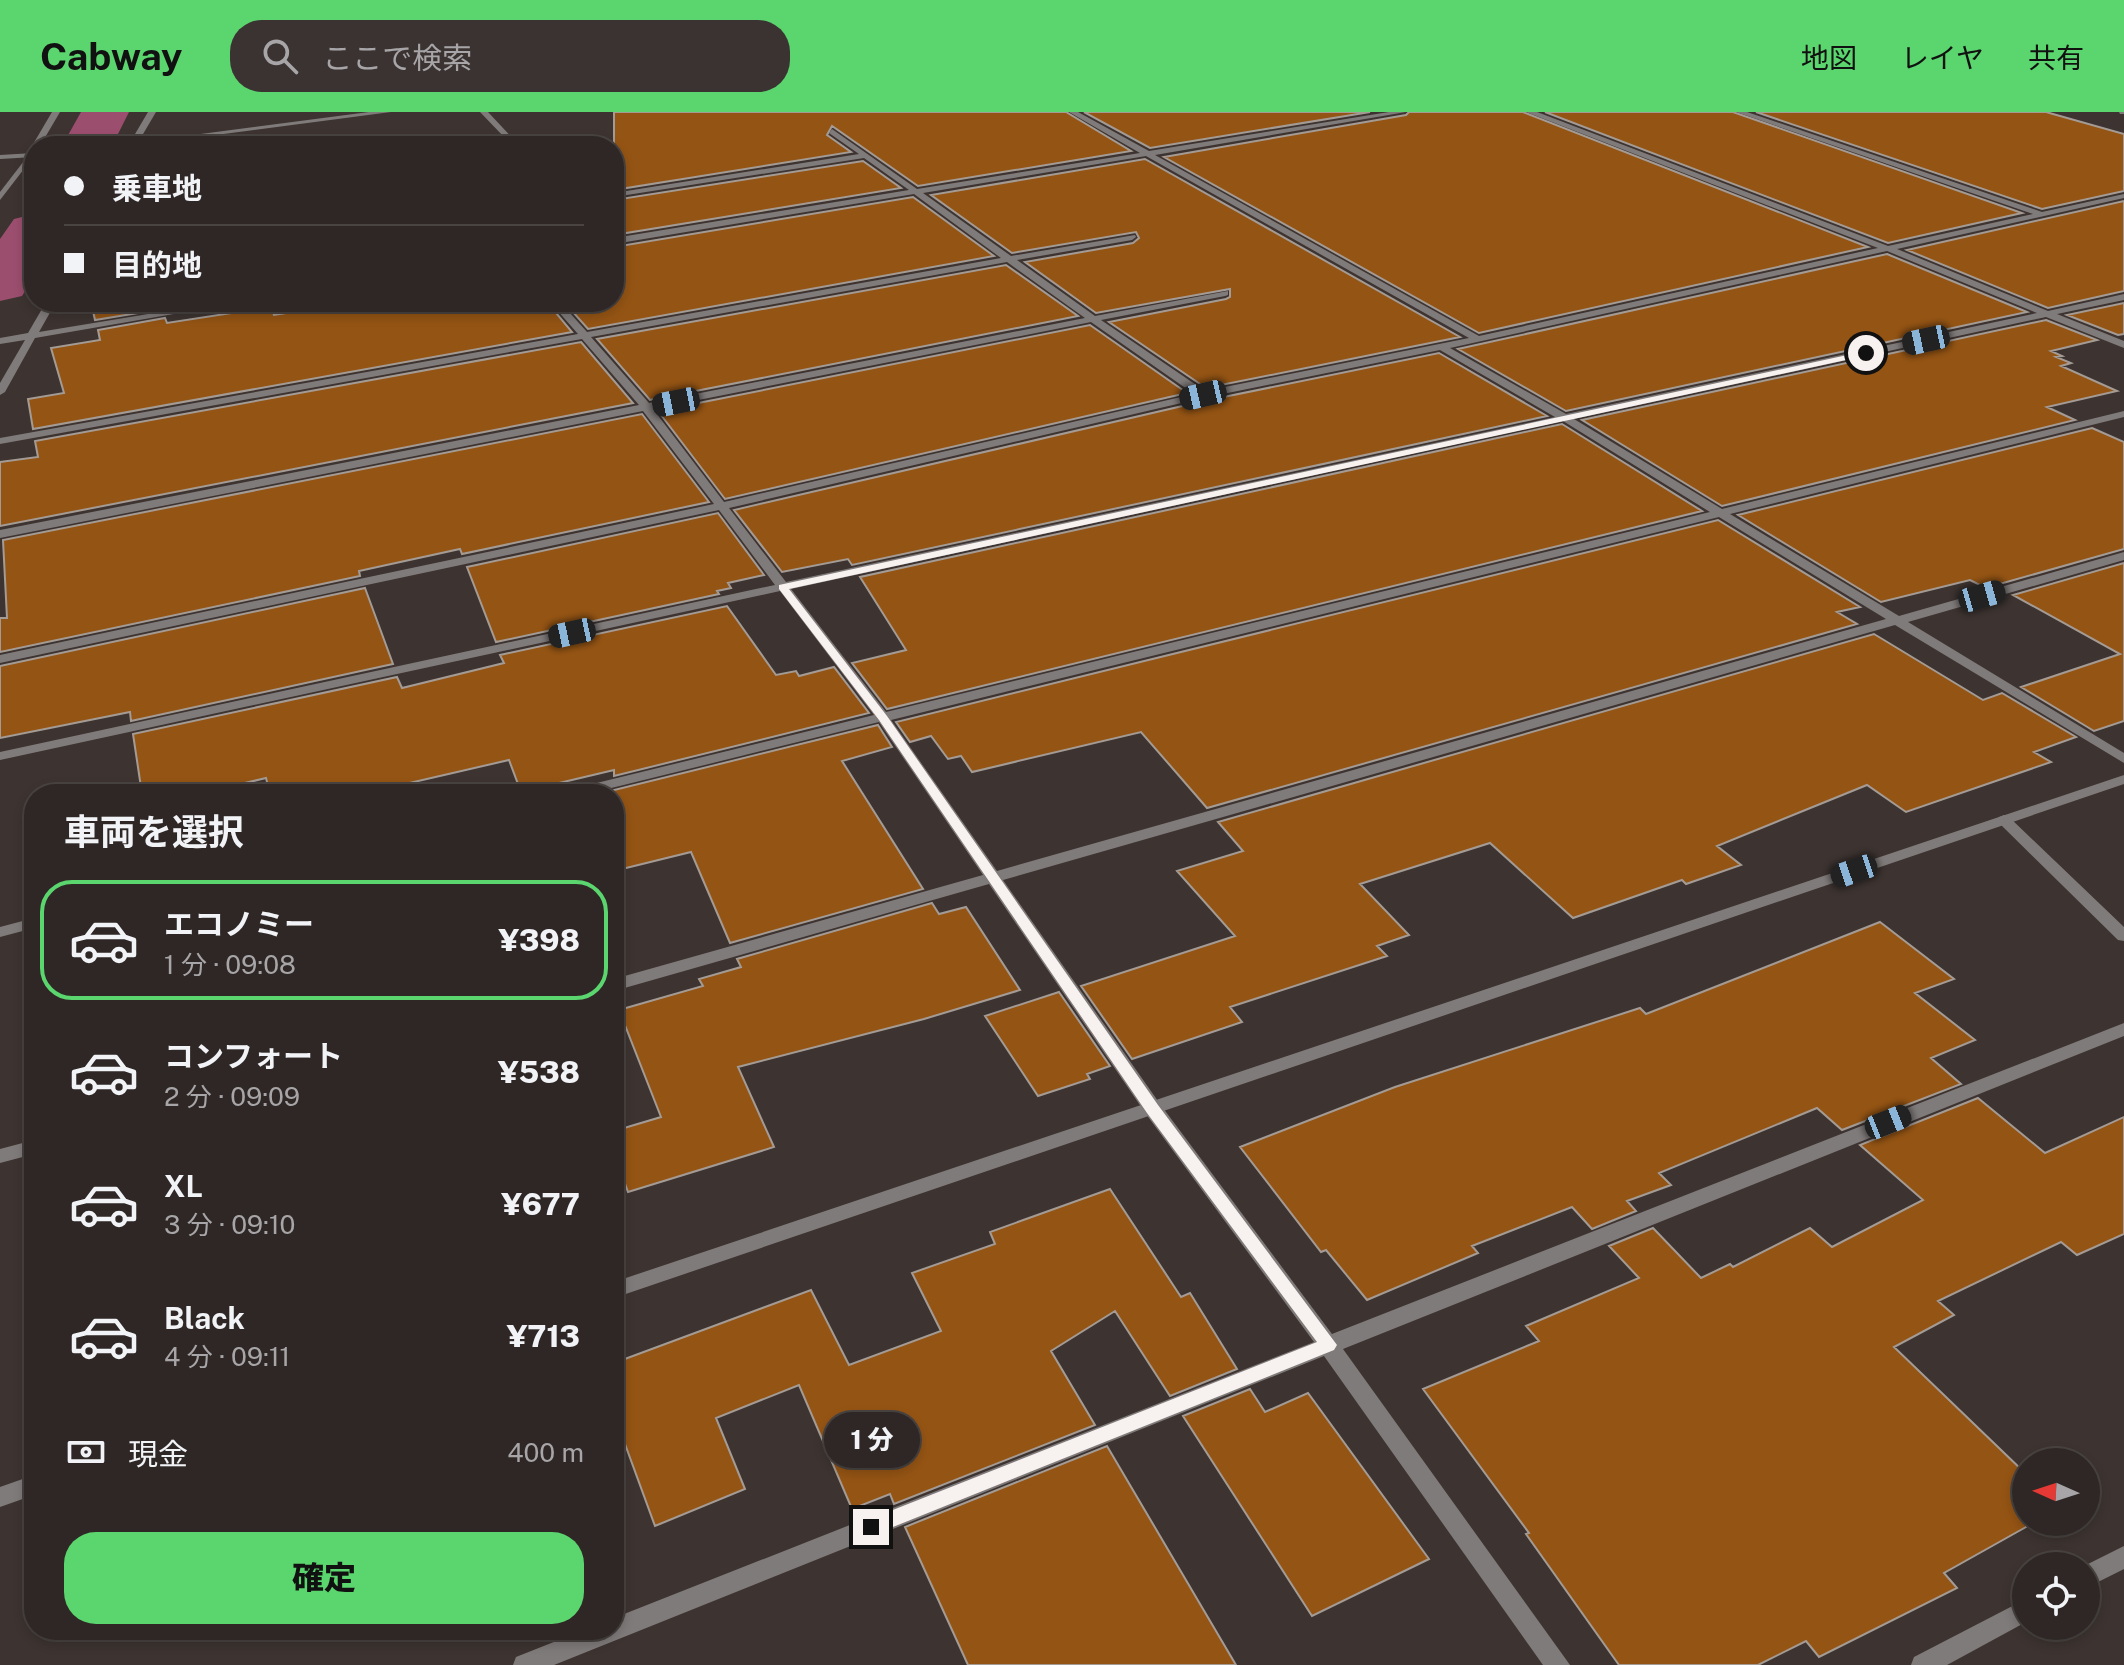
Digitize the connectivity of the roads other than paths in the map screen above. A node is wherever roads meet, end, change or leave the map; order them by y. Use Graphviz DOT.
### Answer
graph roads {
  1 [pos="56,112"];
  2 [pos="152,112"];
  3 [pos="387,112"];
  4 [pos="484,112"];
  5 [pos="1073,112"];
  6 [pos="1402,112"];
  7 [pos="1530,112"];
  8 [pos="1740,112"];
  9 [pos="832,131"];
  10 [pos="43,136"];
  11 [pos="138,136"];
  12 [pos="202,136"];
  13 [pos="509,136"];
  14 [pos="24,154"];
  15 [pos="1147,154"];
  16 [pos="866,155"];
  17 [pos="0,160"];
  18 [pos="24,166"];
  19 [pos="918,191"];
  20 [pos="624,193"];
  21 [pos="2124,196"];
  22 [pos="0,198"];
  23 [pos="2040,213"];
  24 [pos="1132,237"];
  25 [pos="624,239"];
  26 [pos="1889,249"];
  27 [pos="1006,259"];
  28 [pos="1225,293"];
  29 [pos="2124,297"];
  30 [pos="45,312"];
  31 [pos="176,312"];
  32 [pos="563,312"];
  33 [pos="2046,314"];
  34 [pos="1092,320"];
  35 [pos="32,335"];
  36 [pos="584,337"];
  37 [pos="1478,339"];
  38 [pos="2,340"];
  39 [pos="2124,345"];
  40 [pos="1441,347"];
  41 [pos="0,392"];
  42 [pos="1203,395"];
  43 [pos="647,408"];
  44 [pos="2124,414"];
  45 [pos="1567,419"];
  46 [pos="0,441"];
  47 [pos="721,506"];
  48 [pos="1719,514"];
  49 [pos="0,534"];
  50 [pos="2124,556"];
  51 [pos="783,587"];
  52 [pos="1897,620"];
  53 [pos="0,659"];
  54 [pos="883,718"];
  55 [pos="0,756"];
  56 [pos="2124,759"];
  57 [pos="2124,779"];
  58 [pos="610,784"];
  59 [pos="2004,820"];
  60 [pos="993,879"];
  61 [pos="24,926"];
  62 [pos="0,932"];
  63 [pos="2124,936"];
  64 [pos="624,982"];
  65 [pos="2124,1029"];
  66 [pos="1153,1109"];
  67 [pos="24,1150"];
  68 [pos="0,1156"];
  69 [pos="624,1287"];
  70 [pos="1328,1345"];
  71 [pos="24,1489"];
  72 [pos="0,1497"];
  73 [pos="2124,1557"];
  74 [pos="2100,1570"];
  75 [pos="2012,1617"];
  76 [pos="624,1626"];
  77 [pos="588,1640"];
  78 [pos="525,1665"];
  79 [pos="1558,1665"];
  80 [pos="1923,1665"];
  1 -- 10 [label="street"];
  2 -- 11 [label="street"];
  3 -- 12 [label="street"];
  4 -- 13 [label="street"];
  5 -- 15 [label="street"];
  6 -- 15 [label="street"];
  7 -- 26 [label="street"];
  8 -- 23 [label="street"];
  9 -- 16 [label="street"];
  14 -- 17 [label="street"];
  15 -- 19 [label="street"];
  15 -- 37 [label="street"];
  16 -- 19 [label="street"];
  16 -- 20 [label="street"];
  18 -- 22 [label="street"];
  19 -- 25 [label="street"];
  19 -- 27 [label="street"];
  21 -- 23 [label="street"];
  23 -- 26 [label="street"];
  24 -- 27 [label="street"];
  26 -- 33 [label="street"];
  26 -- 37 [label="street"];
  27 -- 34 [label="street"];
  27 -- 36 [label="street"];
  28 -- 34 [label="street"];
  29 -- 33 [label="street"];
  30 -- 35 [label="street"];
  31 -- 35 [label="street"];
  32 -- 36 [label="street"];
  33 -- 39 [label="street"];
  33 -- 45 [label="street"];
  34 -- 42 [label="street"];
  34 -- 43 [label="street"];
  35 -- 38 [label="street"];
  35 -- 41 [label="street"];
  36 -- 43 [label="street"];
  36 -- 46 [label="street"];
  37 -- 40 [label="street"];
  40 -- 42 [label="street"];
  40 -- 45 [label="street"];
  42 -- 47 [label="street"];
  43 -- 47 [label="street"];
  43 -- 49 [label="street"];
  44 -- 48 [label="street"];
  45 -- 48 [label="street"];
  45 -- 51 [label="street"];
  47 -- 51 [label="street"];
  47 -- 53 [label="street"];
  48 -- 52 [label="street"];
  48 -- 54 [label="street"];
  50 -- 52 [label="street"];
  51 -- 54 [label="street"];
  51 -- 55 [label="street"];
  52 -- 56 [label="street"];
  52 -- 60 [label="street"];
  54 -- 58 [label="street"];
  54 -- 60 [label="street"];
  57 -- 59 [label="street"];
  59 -- 63 [label="street"];
  59 -- 66 [label="street"];
  60 -- 64 [label="street"];
  60 -- 66 [label="street"];
  61 -- 62 [label="street"];
  65 -- 70 [label="street"];
  66 -- 69 [label="street"];
  66 -- 70 [label="street"];
  67 -- 68 [label="street"];
  70 -- 76 [label="street"];
  70 -- 79 [label="street"];
  71 -- 72 [label="street"];
  73 -- 74 [label="street"];
  75 -- 80 [label="street"];
  77 -- 78 [label="street"];
}
